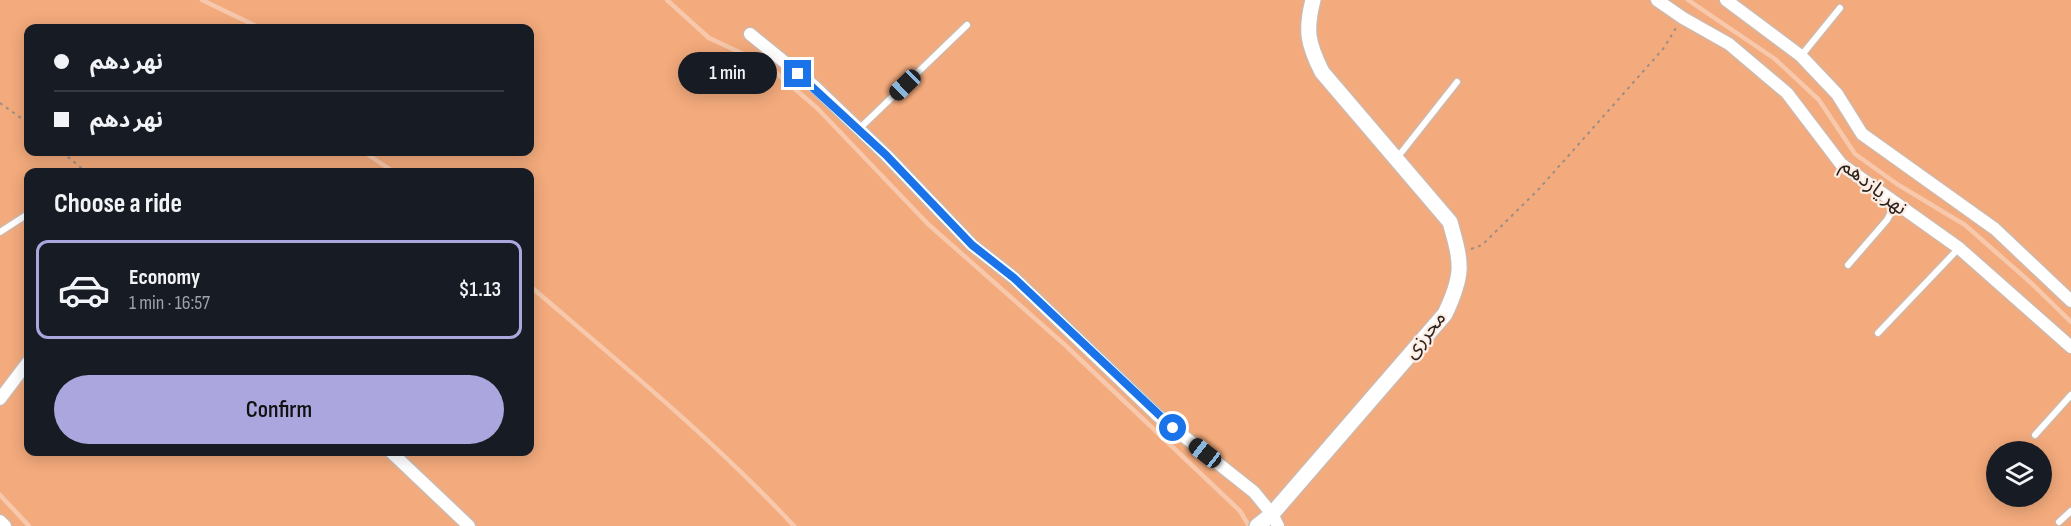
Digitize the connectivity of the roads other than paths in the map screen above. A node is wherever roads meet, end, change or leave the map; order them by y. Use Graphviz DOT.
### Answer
graph roads {
  1 [pos="1313,0"];
  2 [pos="1657,0"];
  3 [pos="1733,2"];
  4 [pos="1840,8"];
  5 [pos="967,26"];
  6 [pos="750,34"];
  7 [pos="1800,56"];
  8 [pos="1457,82"];
  9 [pos="859,129"];
  10 [pos="1397,158"];
  11 [pos="1895,205"];
  12 [pos="24,217"];
  13 [pos="0,232"];
  14 [pos="1959,248"];
  15 [pos="1848,265"];
  16 [pos="2071,301"];
  17 [pos="1878,333"];
  18 [pos="2071,347"];
  19 [pos="24,367"];
  20 [pos="2071,396"];
  21 [pos="0,399"];
  22 [pos="2035,435"];
  23 [pos="395,456"];
  24 [pos="2071,511"];
  25 [pos="0,520"];
  26 [pos="1268,521"];
  27 [pos="2059,522"];
  28 [pos="5,526"];
  29 [pos="469,526"];
  1 -- 10 [label="street, محرزی"];
  2 -- 11 [label="street, نهر یازدهم"];
  3 -- 7 [label="street"];
  4 -- 7 [label="lane"];
  5 -- 9 [label="lane"];
  6 -- 9 [label="street"];
  7 -- 16 [label="street"];
  8 -- 10 [label="lane"];
  9 -- 26 [label="street"];
  10 -- 26 [label="street, محرزی"];
  11 -- 14 [label="street, نهر یازدهم"];
  11 -- 15 [label="lane"];
  12 -- 13 [label="lane"];
  14 -- 17 [label="lane"];
  14 -- 18 [label="street, نهر یازدهم"];
  19 -- 21 [label="street"];
  20 -- 22 [label="lane"];
  23 -- 29 [label="street"];
  24 -- 27 [label="lane"];
  25 -- 28 [label="street"];
}
